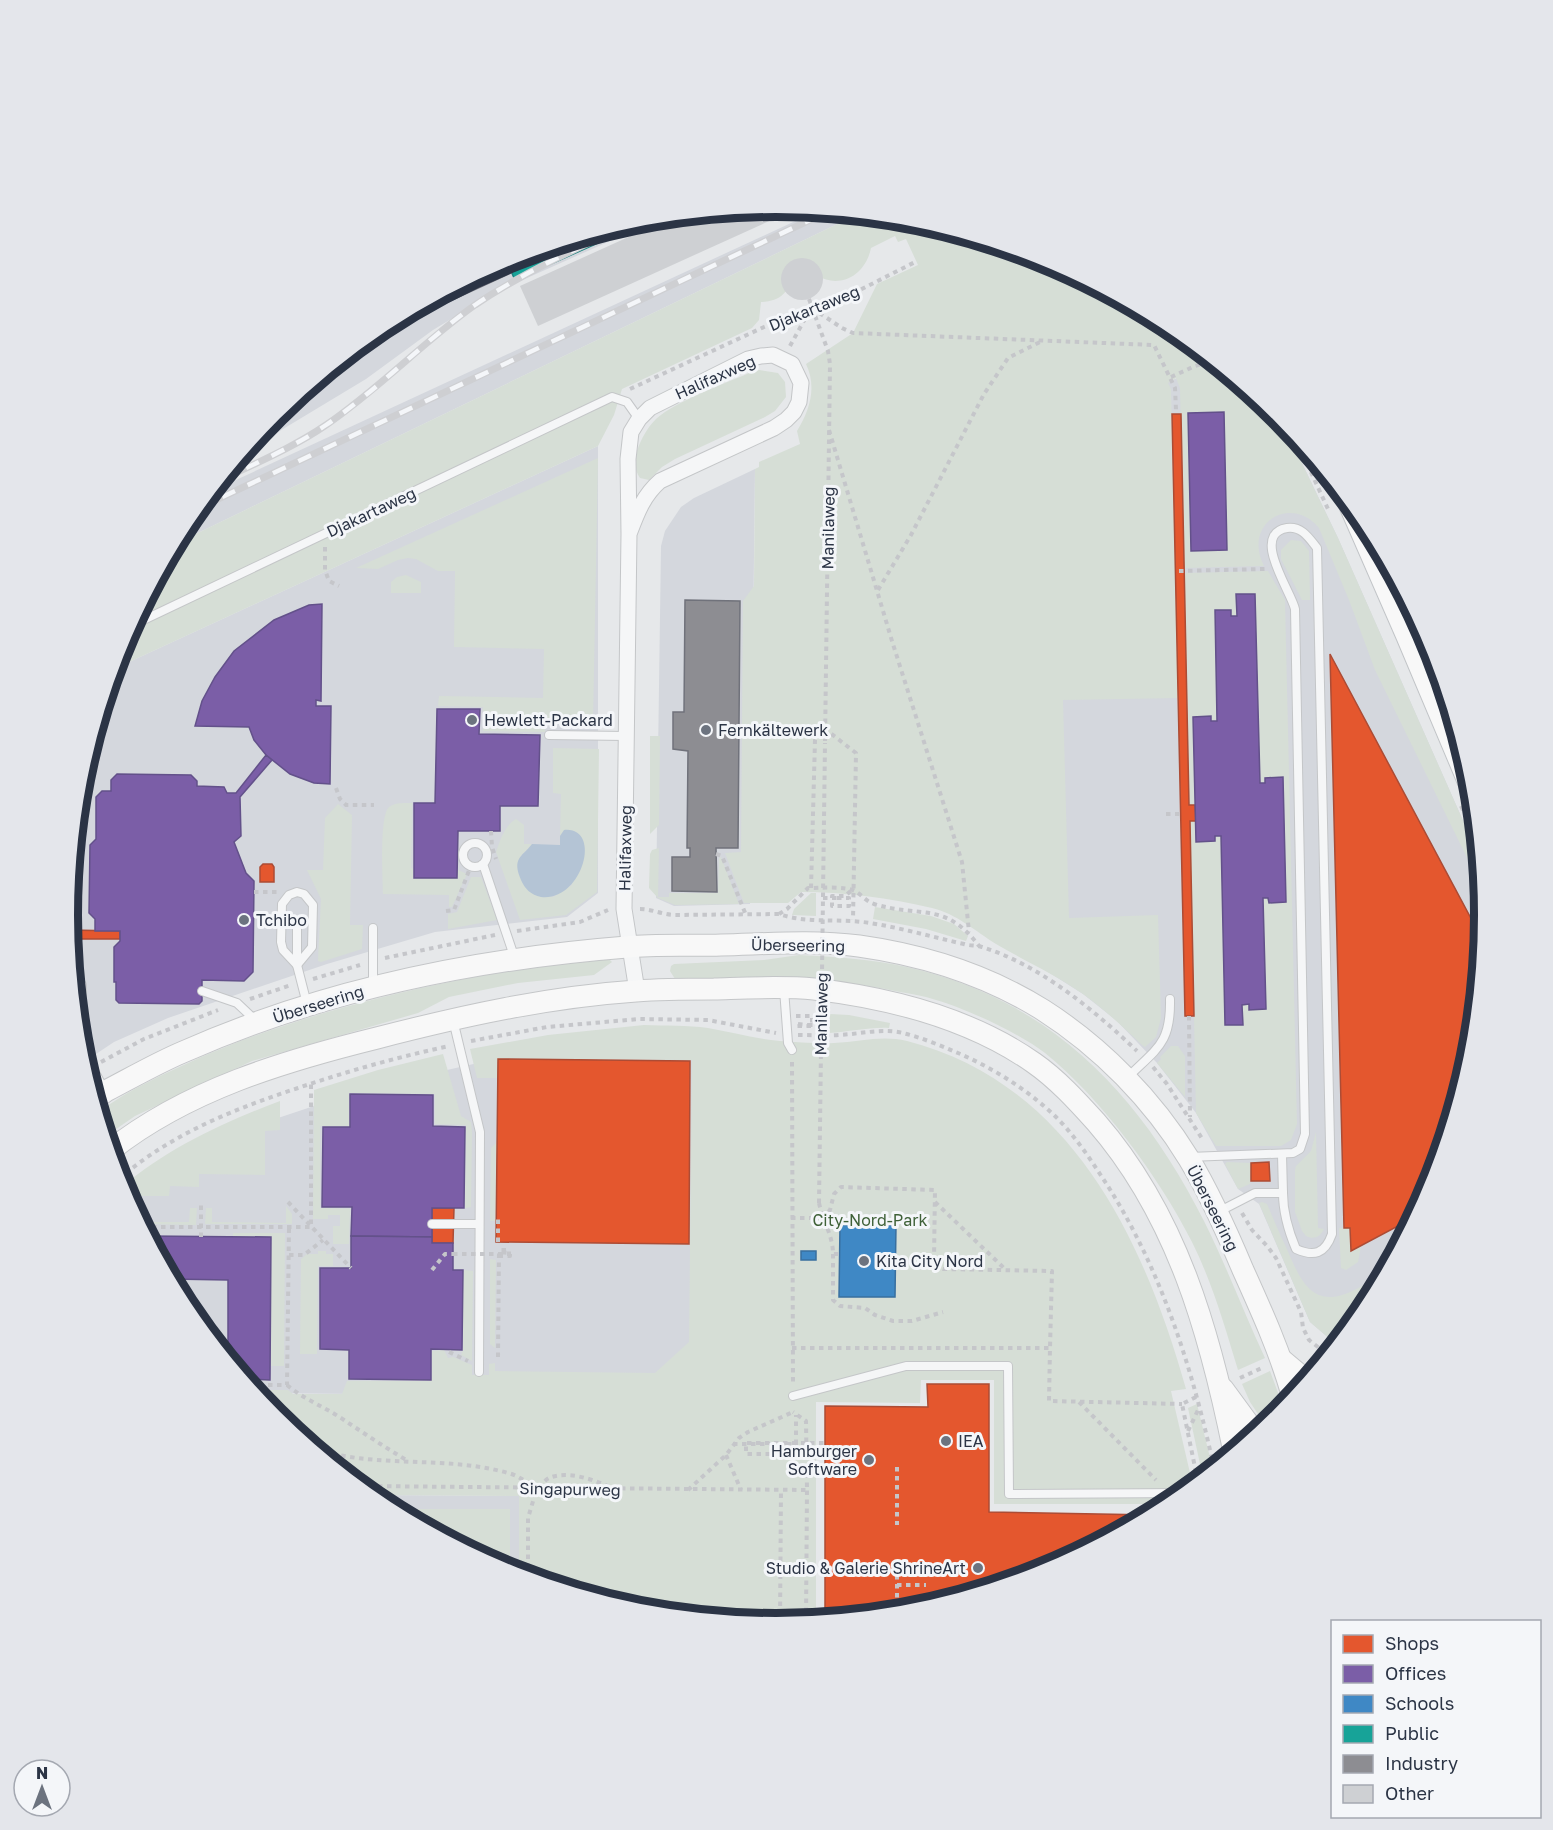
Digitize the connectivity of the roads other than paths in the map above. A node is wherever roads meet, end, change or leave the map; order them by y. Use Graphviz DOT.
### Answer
graph roads {
  1 [pos="639,418"];
  2 [pos="629,534"];
  3 [pos="1368,545"];
  4 [pos="144,620"];
  5 [pos="549,735"];
  6 [pos="626,736"];
  7 [pos="1453,741"];
  8 [pos="483,864"];
  9 [pos="297,925"];
  10 [pos="373,928"];
  11 [pos="629,947"];
  12 [pos="516,959"];
  13 [pos="297,965"];
  14 [pos="373,987"];
  15 [pos="784,988"];
  16 [pos="202,991"];
  17 [pos="637,991"];
  18 [pos="1170,999"];
  19 [pos="308,1005"];
  20 [pos="452,1019"];
  21 [pos="258,1022"];
  22 [pos="792,1050"];
  23 [pos="1126,1079"];
  24 [pos="102,1094"];
  25 [pos="117,1145"];
  26 [pos="1282,1155"];
  27 [pos="1188,1158"];
  28 [pos="1283,1193"];
  29 [pos="1218,1212"];
  30 [pos="432,1224"];
  31 [pos="479,1224"];
  32 [pos="1275,1363"];
  33 [pos="479,1369"];
  34 [pos="1301,1377"];
  35 [pos="1221,1386"];
  36 [pos="1289,1390"];
  37 [pos="793,1396"];
  38 [pos="1251,1427"];
  39 [pos="1232,1444"];
  40 [pos="1169,1493"];
  1 -- 2 [label="street, Halifaxweg"];
  1 -- 2 [label="street, Halifaxweg"];
  1 -- 4 [label="lane, Djakartaweg"];
  2 -- 6 [label="street, Halifaxweg"];
  3 -- 7 [label="main road"];
  5 -- 6 [label="lane"];
  6 -- 11 [label="street, Halifaxweg"];
  8 -- 8 [label="lane"];
  8 -- 12 [label="lane"];
  9 -- 13 [label="lane"];
  10 -- 14 [label="lane"];
  11 -- 12 [label="street, Überseering"];
  11 -- 17 [label="street, Halifaxweg"];
  11 -- 23 [label="street, Überseering"];
  12 -- 14 [label="street, Überseering"];
  13 -- 13 [label="lane"];
  13 -- 19 [label="lane"];
  14 -- 19 [label="street, Überseering"];
  15 -- 17 [label="street"];
  15 -- 22 [label="lane"];
  15 -- 35 [label="street"];
  16 -- 21 [label="lane"];
  17 -- 20 [label="street"];
  18 -- 23 [label="lane"];
  19 -- 21 [label="street, Überseering"];
  20 -- 25 [label="street"];
  20 -- 31 [label="lane"];
  21 -- 24 [label="street, Überseering"];
  23 -- 27 [label="street, Überseering"];
  26 -- 27 [label="lane"];
  26 -- 28 [label="lane"];
  26 -- 28 [label="lane"];
  27 -- 29 [label="street, Überseering"];
  28 -- 29 [label="lane"];
  29 -- 32 [label="street, Überseering"];
  30 -- 31 [label="lane"];
  31 -- 33 [label="lane"];
  32 -- 34 [label="street"];
  32 -- 36 [label="street, Überseering"];
  35 -- 38 [label="street"];
  35 -- 39 [label="street"];
  37 -- 40 [label="lane"];
}
